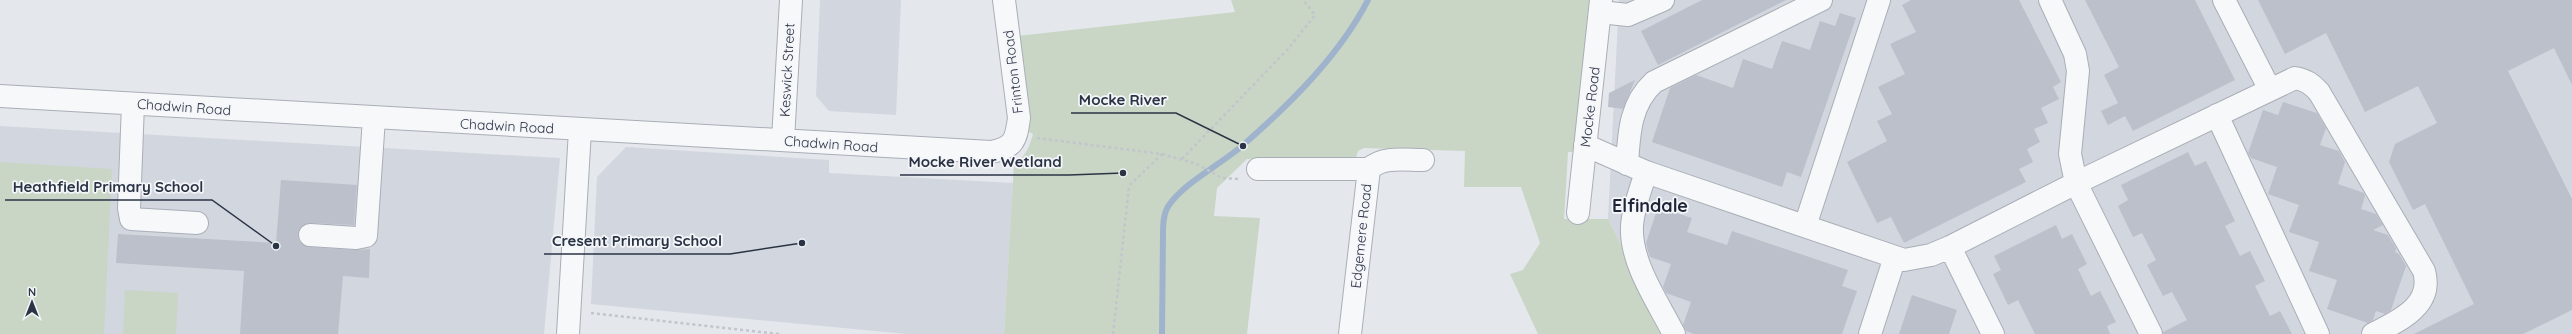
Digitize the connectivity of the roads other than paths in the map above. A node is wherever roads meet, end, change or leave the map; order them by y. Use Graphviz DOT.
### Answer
graph roads {
  1 [pos="791,0"];
  2 [pos="1004,0"];
  3 [pos="1662,0"];
  4 [pos="1821,0"];
  5 [pos="1879,0"];
  6 [pos="2050,0"];
  7 [pos="2224,0"];
  8 [pos="1601,6"];
  9 [pos="2270,90"];
  10 [pos="0,96"];
  11 [pos="133,104"];
  12 [pos="2217,115"];
  13 [pos="374,118"];
  14 [pos="580,130"];
  15 [pos="1014,139"];
  16 [pos="783,140"];
  17 [pos="1585,145"];
  18 [pos="1422,160"];
  19 [pos="1636,168"];
  20 [pos="1258,169"];
  21 [pos="1370,169"];
  22 [pos="2076,183"];
  23 [pos="1578,213"];
  24 [pos="197,223"];
  25 [pos="1805,226"];
  26 [pos="310,235"];
  27 [pos="1950,247"];
  28 [pos="1896,256"];
  29 [pos="568,334"];
  30 [pos="1350,334"];
  31 [pos="1674,334"];
  32 [pos="1870,334"];
  33 [pos="1993,334"];
  34 [pos="2152,334"];
  35 [pos="2318,334"];
  36 [pos="2373,334"];
  1 -- 16 [label="street, Keswick Street"];
  2 -- 15 [label="street, Frinton Road"];
  3 -- 8 [label="street"];
  4 -- 19 [label="street"];
  5 -- 25 [label="street"];
  6 -- 22 [label="street"];
  7 -- 9 [label="street"];
  8 -- 17 [label="street, Mocke Road"];
  9 -- 12 [label="street"];
  9 -- 36 [label="street"];
  10 -- 11 [label="street, Chadwin Road"];
  11 -- 13 [label="street, Chadwin Road"];
  11 -- 24 [label="street"];
  12 -- 22 [label="street"];
  12 -- 35 [label="street"];
  13 -- 14 [label="street, Chadwin Road"];
  13 -- 26 [label="street"];
  14 -- 16 [label="street, Chadwin Road"];
  14 -- 29 [label="street"];
  15 -- 16 [label="street, Chadwin Road"];
  17 -- 19 [label="street"];
  17 -- 23 [label="street, Mocke Road"];
  18 -- 21 [label="street, Edgemere Road"];
  19 -- 25 [label="street"];
  19 -- 31 [label="street"];
  20 -- 21 [label="street"];
  21 -- 30 [label="street, Edgemere Road"];
  22 -- 27 [label="street"];
  22 -- 34 [label="street"];
  25 -- 28 [label="street"];
  27 -- 28 [label="street"];
  27 -- 33 [label="street"];
  28 -- 32 [label="street"];
}
